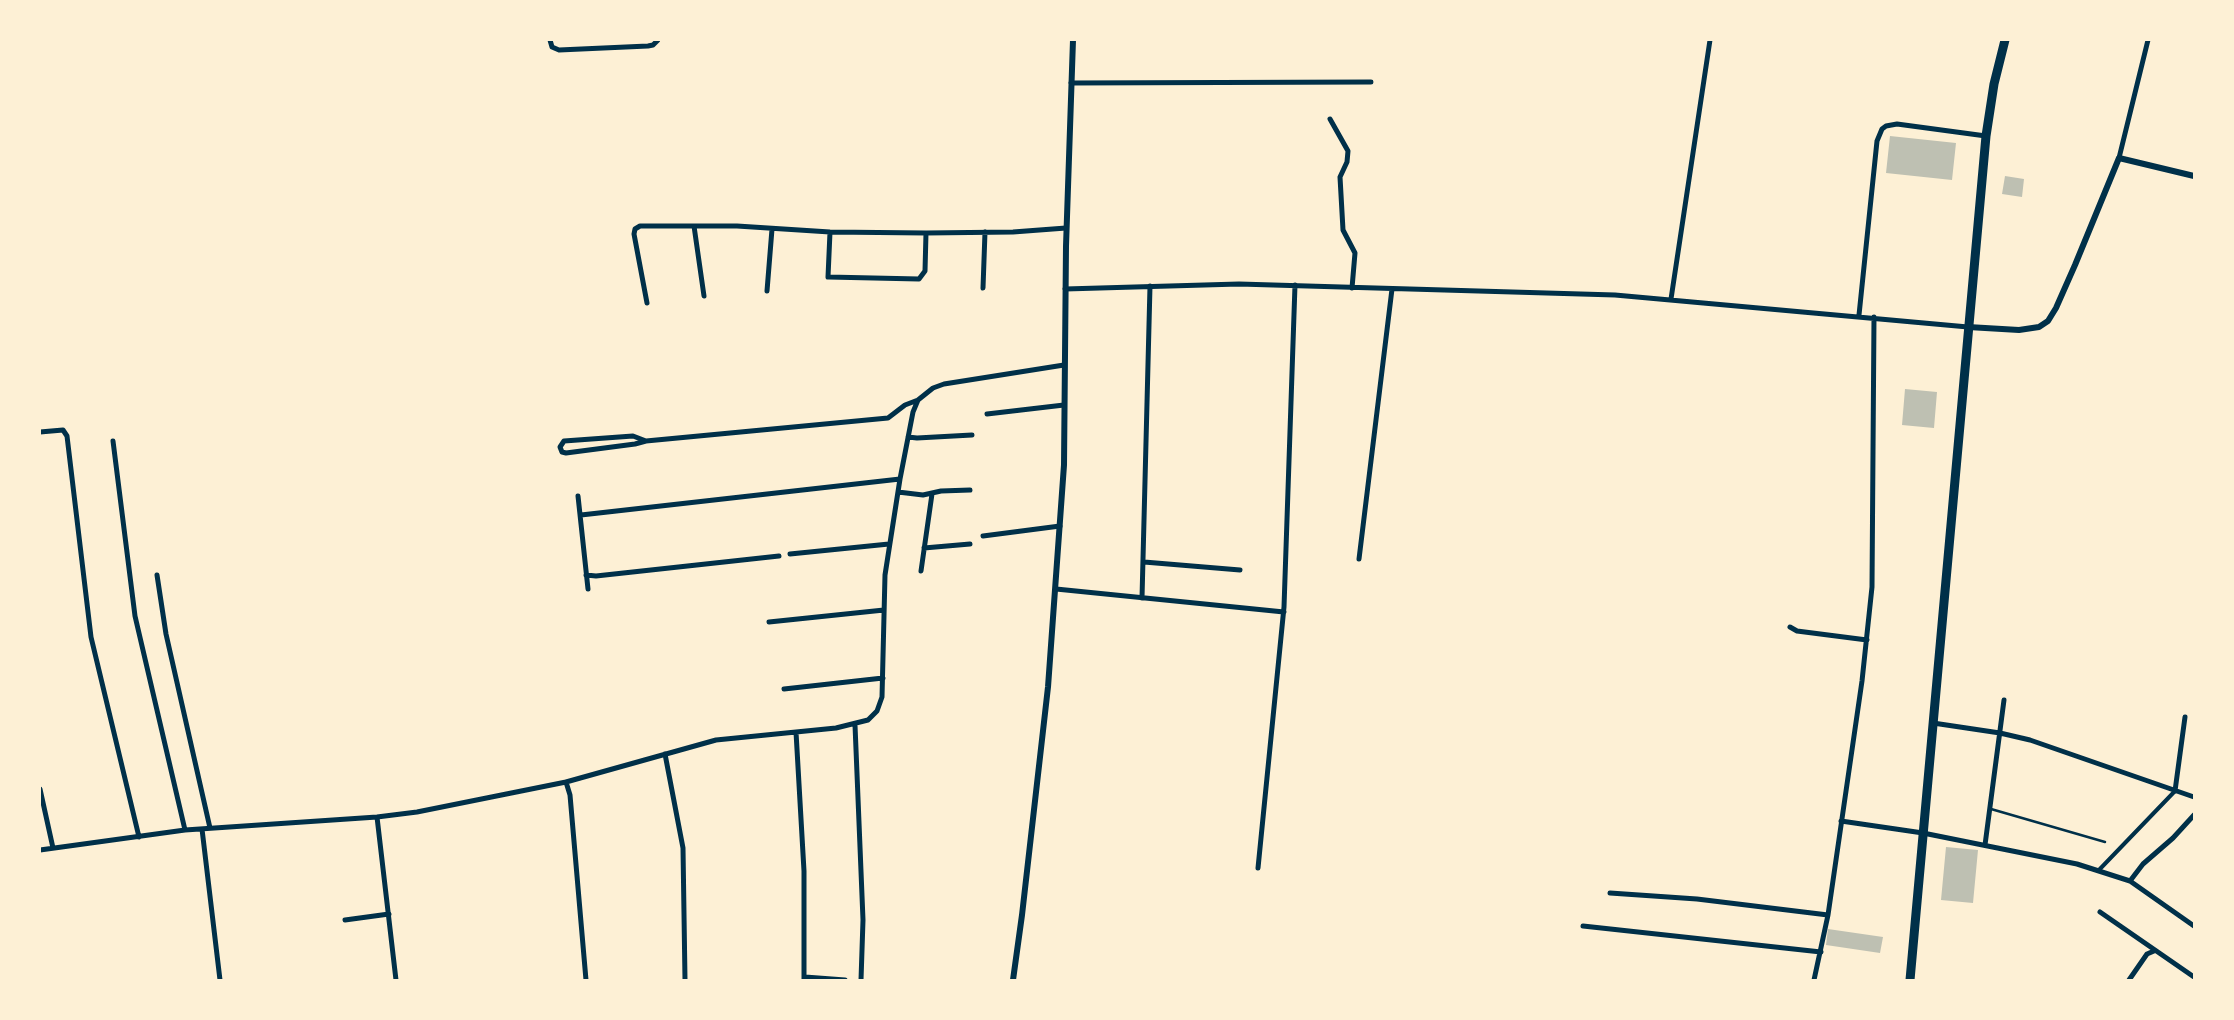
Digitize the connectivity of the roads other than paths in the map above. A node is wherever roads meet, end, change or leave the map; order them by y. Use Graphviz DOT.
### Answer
graph roads {
  1 [pos="550,40"];
  2 [pos="658,40"];
  3 [pos="1073,40"];
  4 [pos="1710,40"];
  5 [pos="2005,40"];
  6 [pos="2148,40"];
  7 [pos="1371,82"];
  8 [pos="1071,83"];
  9 [pos="1330,119"];
  10 [pos="1986,136"];
  11 [pos="2119,158"];
  12 [pos="2194,176"];
  13 [pos="694,226"];
  14 [pos="772,228"];
  15 [pos="1066,228"];
  16 [pos="830,232"];
  17 [pos="985,232"];
  18 [pos="926,233"];
  19 [pos="1295,285"];
  20 [pos="1150,286"];
  21 [pos="983,288"];
  22 [pos="1352,288"];
  23 [pos="1065,289"];
  24 [pos="1392,289"];
  25 [pos="767,291"];
  26 [pos="704,296"];
  27 [pos="1671,299"];
  28 [pos="647,303"];
  29 [pos="1859,315"];
  30 [pos="1874,317"];
  31 [pos="1968,327"];
  32 [pos="1064,366"];
  33 [pos="918,400"];
  34 [pos="1064,405"];
  35 [pos="987,414"];
  36 [pos="40,432"];
  37 [pos="972,435"];
  38 [pos="908,437"];
  39 [pos="113,441"];
  40 [pos="646,441"];
  41 [pos="900,479"];
  42 [pos="970,490"];
  43 [pos="898,492"];
  44 [pos="932,494"];
  45 [pos="578,496"];
  46 [pos="581,515"];
  47 [pos="1060,526"];
  48 [pos="983,536"];
  49 [pos="889,544"];
  50 [pos="970,544"];
  51 [pos="924,548"];
  52 [pos="790,554"];
  53 [pos="779,556"];
  54 [pos="1359,559"];
  55 [pos="1144,562"];
  56 [pos="1240,570"];
  57 [pos="920,571"];
  58 [pos="156,575"];
  59 [pos="586,575"];
  60 [pos="588,589"];
  61 [pos="1056,589"];
  62 [pos="1142,598"];
  63 [pos="884,610"];
  64 [pos="1284,612"];
  65 [pos="769,622"];
  66 [pos="1790,627"];
  67 [pos="1867,640"];
  68 [pos="883,678"];
  69 [pos="784,689"];
  70 [pos="2004,700"];
  71 [pos="2185,717"];
  72 [pos="1933,723"];
  73 [pos="855,725"];
  74 [pos="796,732"];
  75 [pos="2000,733"];
  76 [pos="665,754"];
  77 [pos="566,782"];
  78 [pos="40,789"];
  79 [pos="2175,791"];
  80 [pos="2194,797"];
  81 [pos="1989,809"];
  82 [pos="2194,815"];
  83 [pos="377,817"];
  84 [pos="1841,821"];
  85 [pos="210,828"];
  86 [pos="202,829"];
  87 [pos="185,830"];
  88 [pos="1922,833"];
  89 [pos="139,837"];
  90 [pos="2105,842"];
  91 [pos="1985,845"];
  92 [pos="53,848"];
  93 [pos="40,850"];
  94 [pos="1258,868"];
  95 [pos="2098,871"];
  96 [pos="2130,881"];
  97 [pos="1610,894"];
  98 [pos="2100,912"];
  99 [pos="389,914"];
  100 [pos="1828,915"];
  101 [pos="344,920"];
  102 [pos="1583,926"];
  103 [pos="2194,926"];
  104 [pos="2154,951"];
  105 [pos="1821,952"];
  106 [pos="2194,977"];
  107 [pos="804,978"];
  108 [pos="220,980"];
  109 [pos="396,980"];
  110 [pos="586,980"];
  111 [pos="685,980"];
  112 [pos="845,980"];
  113 [pos="861,980"];
  114 [pos="1013,980"];
  115 [pos="1814,980"];
  116 [pos="1910,980"];
  117 [pos="2129,980"];
  1 -- 2 [label="street"];
  3 -- 8 [label="street"];
  4 -- 27 [label="street"];
  5 -- 10 [label="highway"];
  6 -- 11 [label="street"];
  7 -- 8 [label="street"];
  8 -- 15 [label="street"];
  9 -- 22 [label="street"];
  10 -- 29 [label="street"];
  10 -- 31 [label="highway"];
  11 -- 12 [label="street"];
  11 -- 31 [label="street"];
  13 -- 14 [label="street"];
  13 -- 26 [label="street"];
  13 -- 28 [label="street"];
  14 -- 16 [label="street"];
  14 -- 25 [label="street"];
  15 -- 17 [label="street"];
  15 -- 23 [label="street"];
  16 -- 18 [label="street"];
  16 -- 18 [label="street"];
  17 -- 18 [label="street"];
  17 -- 21 [label="street"];
  19 -- 20 [label="street"];
  19 -- 22 [label="street"];
  19 -- 64 [label="street"];
  20 -- 23 [label="street"];
  20 -- 55 [label="street"];
  22 -- 24 [label="street"];
  23 -- 32 [label="street"];
  24 -- 27 [label="street"];
  24 -- 54 [label="street"];
  27 -- 29 [label="street"];
  29 -- 30 [label="street"];
  30 -- 31 [label="street"];
  30 -- 67 [label="street"];
  31 -- 72 [label="highway"];
  32 -- 33 [label="street"];
  32 -- 34 [label="street"];
  33 -- 38 [label="street"];
  33 -- 40 [label="street"];
  34 -- 35 [label="street"];
  34 -- 47 [label="street"];
  36 -- 89 [label="street"];
  37 -- 38 [label="street"];
  38 -- 41 [label="street"];
  39 -- 87 [label="street"];
  40 -- 40 [label="street"];
  41 -- 43 [label="street"];
  41 -- 46 [label="street"];
  42 -- 44 [label="street"];
  43 -- 44 [label="street"];
  43 -- 49 [label="street"];
  44 -- 51 [label="street"];
  45 -- 46 [label="street"];
  46 -- 59 [label="street"];
  47 -- 48 [label="street"];
  47 -- 61 [label="street"];
  49 -- 52 [label="street"];
  49 -- 63 [label="street"];
  50 -- 51 [label="street"];
  51 -- 57 [label="street"];
  53 -- 59 [label="street"];
  55 -- 56 [label="street"];
  55 -- 62 [label="street"];
  58 -- 85 [label="street"];
  59 -- 60 [label="street"];
  61 -- 62 [label="street"];
  61 -- 114 [label="street"];
  62 -- 64 [label="street"];
  63 -- 65 [label="street"];
  63 -- 68 [label="street"];
  64 -- 94 [label="street"];
  66 -- 67 [label="street"];
  67 -- 84 [label="street"];
  68 -- 69 [label="street"];
  68 -- 73 [label="street"];
  70 -- 75 [label="street"];
  71 -- 79 [label="street"];
  72 -- 75 [label="street"];
  72 -- 88 [label="highway"];
  73 -- 74 [label="street"];
  73 -- 113 [label="street"];
  74 -- 76 [label="street"];
  74 -- 107 [label="street"];
  75 -- 79 [label="street"];
  75 -- 81 [label="street"];
  76 -- 77 [label="street"];
  76 -- 111 [label="street"];
  77 -- 83 [label="street"];
  77 -- 110 [label="street"];
  78 -- 92 [label="street"];
  79 -- 80 [label="street"];
  79 -- 95 [label="street"];
  81 -- 90 [label="lane"];
  81 -- 91 [label="street"];
  82 -- 96 [label="street"];
  83 -- 85 [label="street"];
  83 -- 99 [label="street"];
  84 -- 88 [label="street"];
  84 -- 100 [label="street"];
  85 -- 86 [label="street"];
  86 -- 87 [label="street"];
  86 -- 108 [label="street"];
  87 -- 89 [label="street"];
  88 -- 91 [label="street"];
  88 -- 116 [label="highway"];
  89 -- 92 [label="street"];
  91 -- 95 [label="street"];
  92 -- 93 [label="street"];
  95 -- 96 [label="street"];
  96 -- 103 [label="street"];
  97 -- 100 [label="street"];
  98 -- 104 [label="street"];
  99 -- 101 [label="street"];
  99 -- 109 [label="street"];
  100 -- 105 [label="street"];
  102 -- 105 [label="street"];
  104 -- 106 [label="street"];
  104 -- 117 [label="street"];
  105 -- 115 [label="street"];
  107 -- 112 [label="street"];
}
